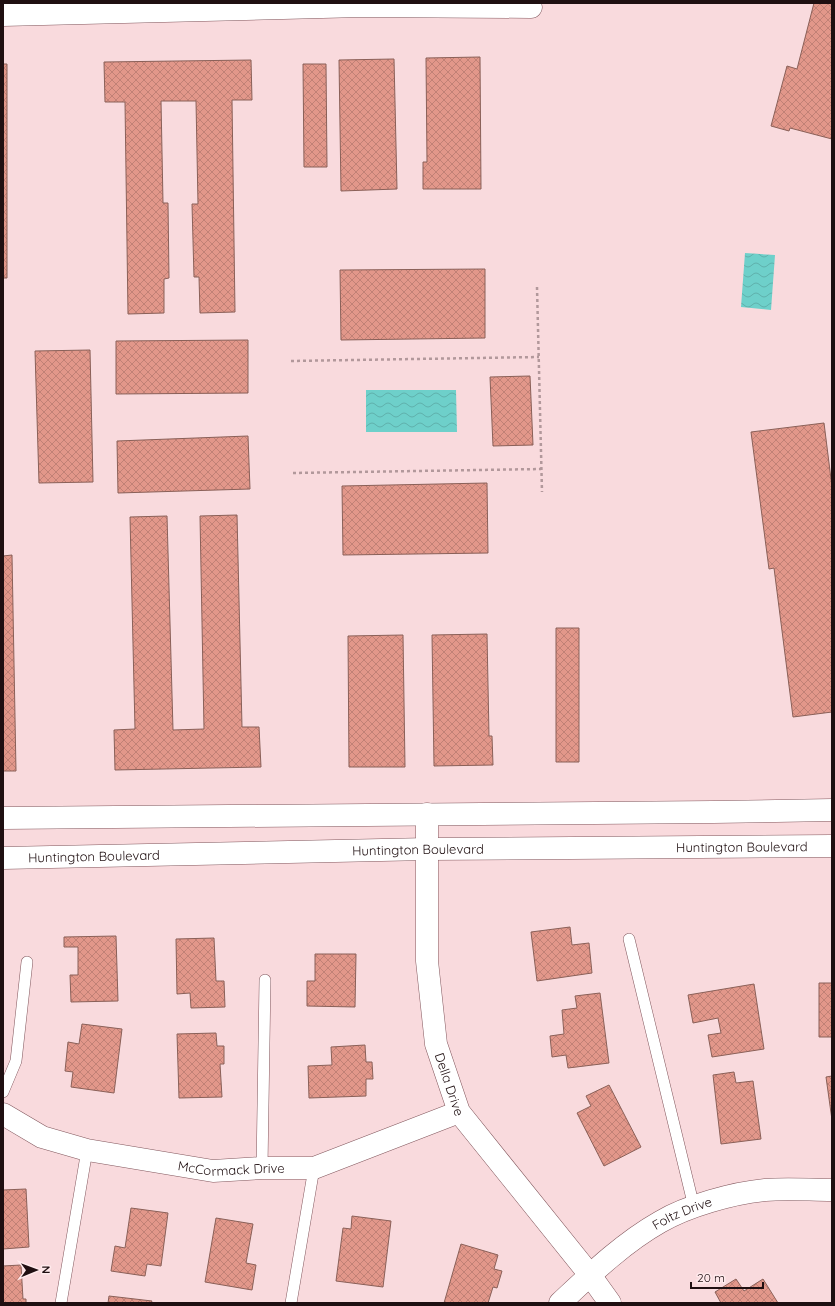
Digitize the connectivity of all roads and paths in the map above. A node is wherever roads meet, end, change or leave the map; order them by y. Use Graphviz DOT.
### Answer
graph roads {
  1 [pos="531,7"];
  2 [pos="3,15"];
  3 [pos="537,287"];
  4 [pos="539,356"];
  5 [pos="290,361"];
  6 [pos="541,469"];
  7 [pos="293,474"];
  8 [pos="542,492"];
  9 [pos="832,810"];
  10 [pos="428,814"];
  11 [pos="3,818"];
  12 [pos="832,846"];
  13 [pos="428,849"];
  14 [pos="3,858"];
  15 [pos="629,939"];
  16 [pos="27,962"];
  17 [pos="265,980"];
  18 [pos="3,1092"];
  19 [pos="459,1112"];
  20 [pos="3,1114"];
  21 [pos="87,1150"];
  22 [pos="262,1168"];
  23 [pos="314,1168"];
  24 [pos="832,1190"];
  25 [pos="694,1207"];
  26 [pos="590,1275"];
  27 [pos="61,1303"];
  28 [pos="291,1303"];
  29 [pos="560,1303"];
  30 [pos="610,1303"];
  1 -- 2 [label="street"];
  3 -- 4 [label="path"];
  4 -- 5 [label="path"];
  4 -- 6 [label="path"];
  6 -- 7 [label="path"];
  6 -- 8 [label="path"];
  9 -- 10 [label="street"];
  10 -- 11 [label="street"];
  10 -- 13 [label="street, Della Drive"];
  12 -- 13 [label="street, Huntington Boulevard"];
  13 -- 14 [label="street, Huntington Boulevard"];
  13 -- 19 [label="street, Della Drive"];
  15 -- 25 [label="lane"];
  16 -- 18 [label="lane"];
  17 -- 22 [label="lane"];
  19 -- 23 [label="street, McCormack Drive"];
  19 -- 26 [label="street, Della Drive"];
  20 -- 21 [label="street, McCormack Drive"];
  21 -- 22 [label="street, McCormack Drive"];
  21 -- 27 [label="lane"];
  22 -- 23 [label="street, McCormack Drive"];
  23 -- 28 [label="lane"];
  24 -- 25 [label="street, Foltz Drive"];
  25 -- 26 [label="street, Foltz Drive"];
  26 -- 29 [label="street, Foltz Drive"];
  26 -- 30 [label="street, Della Drive"];
}
